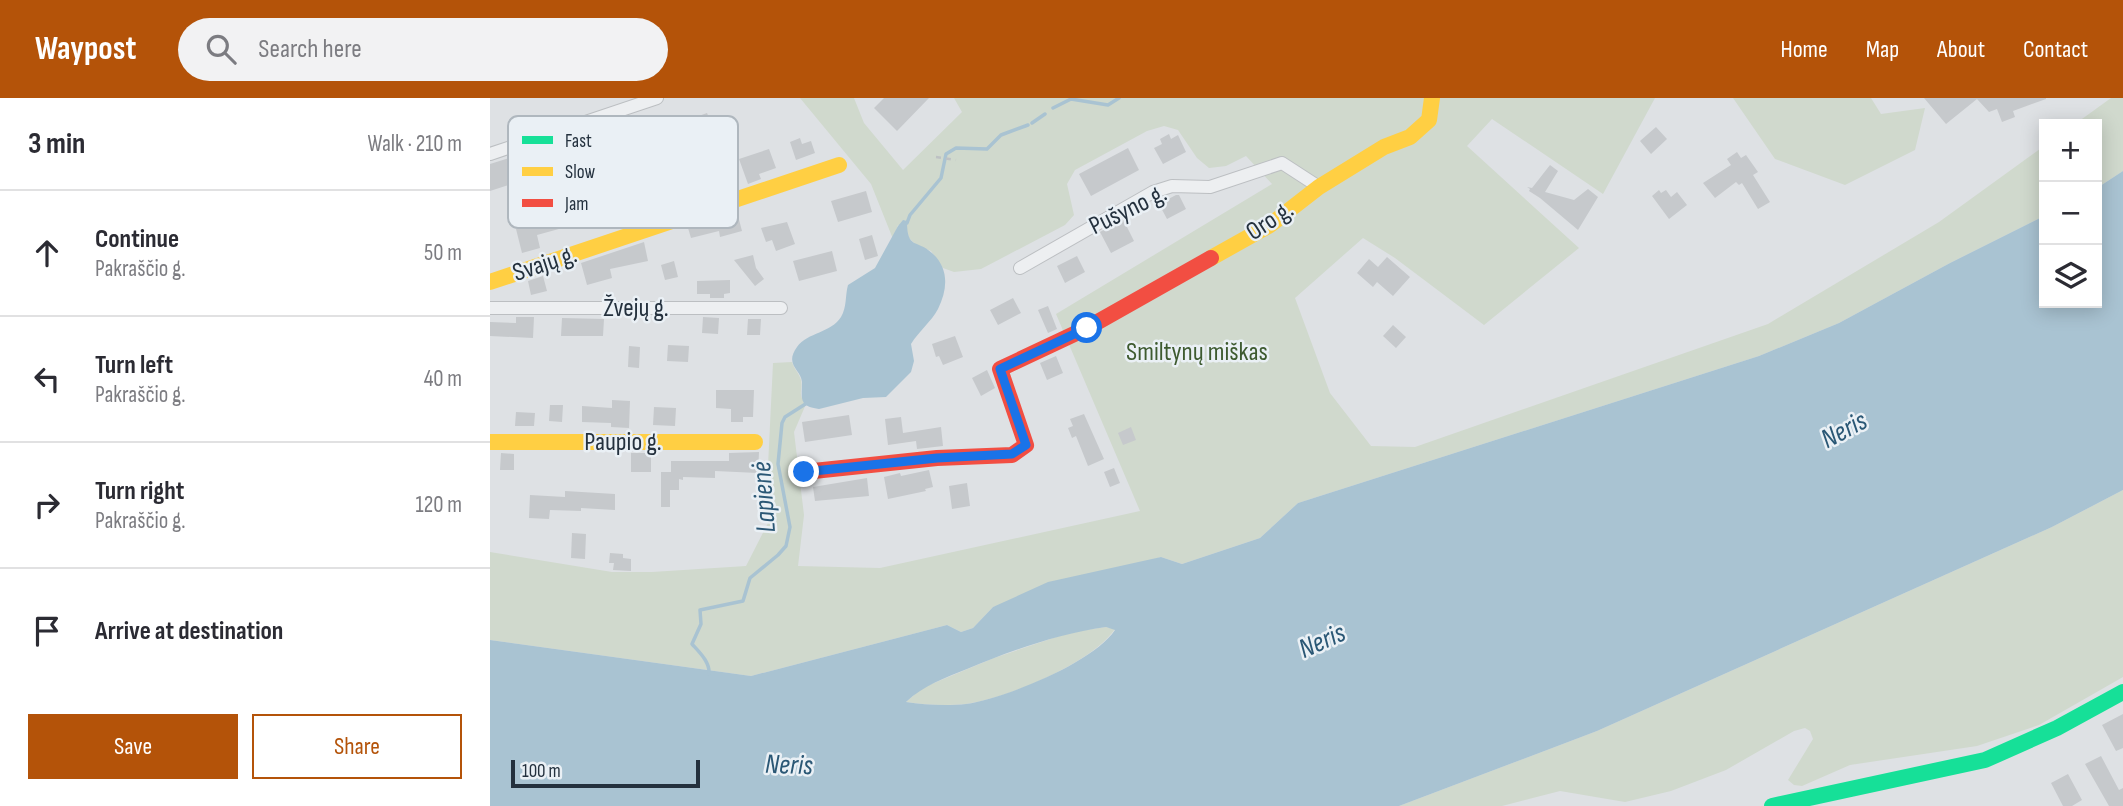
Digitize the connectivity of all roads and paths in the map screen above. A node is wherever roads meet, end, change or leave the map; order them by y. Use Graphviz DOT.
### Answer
graph roads {
  1 [pos="657,98"];
  2 [pos="1432,98"];
  3 [pos="603,116"];
  4 [pos="508,148"];
  5 [pos="490,154"];
  6 [pos="936,157"];
  7 [pos="956,160"];
  8 [pos="839,165"];
  9 [pos="1319,187"];
  10 [pos="738,199"];
  11 [pos="651,228"];
  12 [pos="1020,268"];
  13 [pos="490,282"];
  14 [pos="781,308"];
  15 [pos="490,309"];
  16 [pos="490,442"];
  17 [pos="755,442"];
  18 [pos="804,472"];
  19 [pos="2123,692"];
  20 [pos="1772,806"];
  1 -- 3 [label="street"];
  2 -- 9 [label="street, Oro g."];
  4 -- 5 [label="street"];
  6 -- 7 [label="path"];
  8 -- 10 [label="street, Svajų g."];
  9 -- 12 [label="street, Pušyno g."];
  9 -- 18 [label="street, Oro g."];
  11 -- 13 [label="street, Svajų g."];
  14 -- 15 [label="street, Žvejų g."];
  16 -- 17 [label="street, Paupio g."];
  19 -- 20 [label="street"];
}
